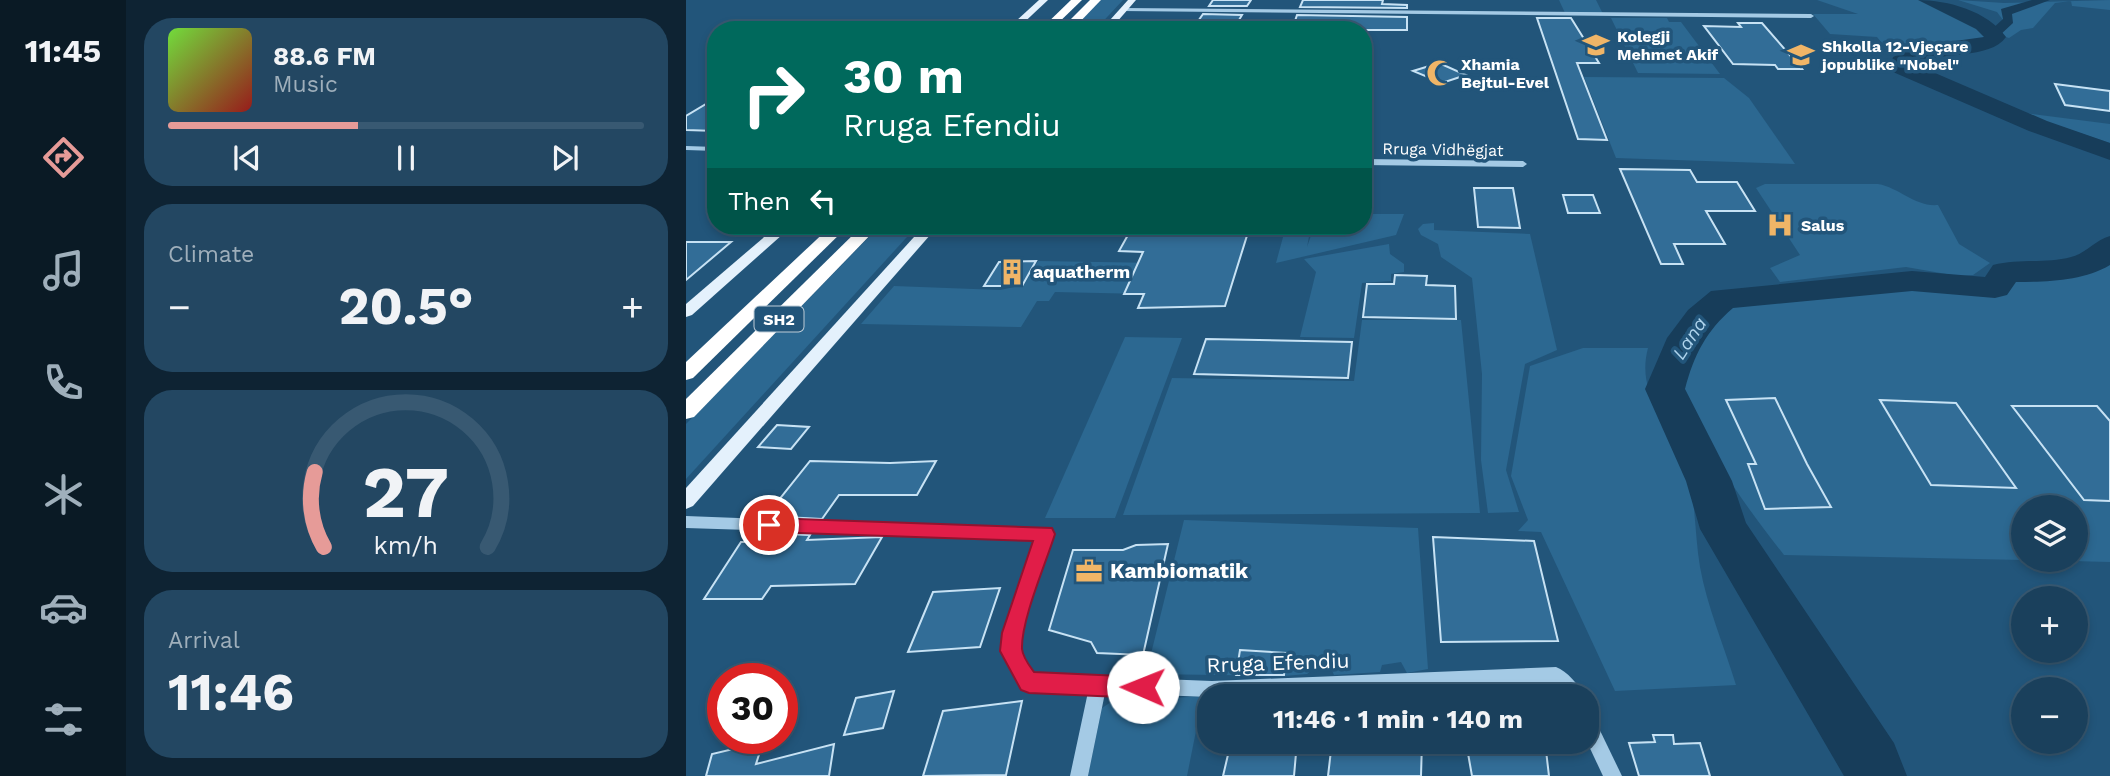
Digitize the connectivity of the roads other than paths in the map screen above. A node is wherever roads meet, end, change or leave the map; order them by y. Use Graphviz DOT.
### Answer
graph roads {
  1 [pos="1044,0"];
  2 [pos="1077,0"];
  3 [pos="1096,0"];
  4 [pos="1132,0"];
  5 [pos="1123,10"];
  6 [pos="1811,16"];
  7 [pos="1020,21"];
  8 [pos="1055,21"];
  9 [pos="1075,21"];
  10 [pos="1113,21"];
  11 [pos="686,148"];
  12 [pos="707,149"];
  13 [pos="1372,162"];
  14 [pos="1523,164"];
  15 [pos="775,235"];
  16 [pos="831,235"];
  17 [pos="862,235"];
  18 [pos="923,235"];
  19 [pos="686,312"];
  20 [pos="686,373"];
  21 [pos="686,412"];
  22 [pos="686,501"];
  23 [pos="686,522"];
  24 [pos="1335,684"];
  25 [pos="1564,684"];
  26 [pos="1098,686"];
  27 [pos="1197,689"];
  28 [pos="1599,747"];
  29 [pos="1079,776"];
  30 [pos="1613,776"];
  1 -- 7 [label="main road"];
  2 -- 8 [label="highway"];
  3 -- 9 [label="highway"];
  4 -- 5 [label="main road"];
  5 -- 6 [label="street"];
  5 -- 10 [label="main road"];
  11 -- 12 [label="street"];
  13 -- 14 [label="street, Rruga Vidhëgjat"];
  15 -- 19 [label="main road"];
  16 -- 20 [label="highway, SH2"];
  17 -- 21 [label="highway, SH2"];
  18 -- 22 [label="main road"];
  23 -- 26 [label="street, Rruga Efendiu"];
  24 -- 25 [label="street, Rruga Efendiu"];
  26 -- 27 [label="street, Rruga Efendiu"];
  26 -- 29 [label="street"];
  28 -- 30 [label="street"];
}
